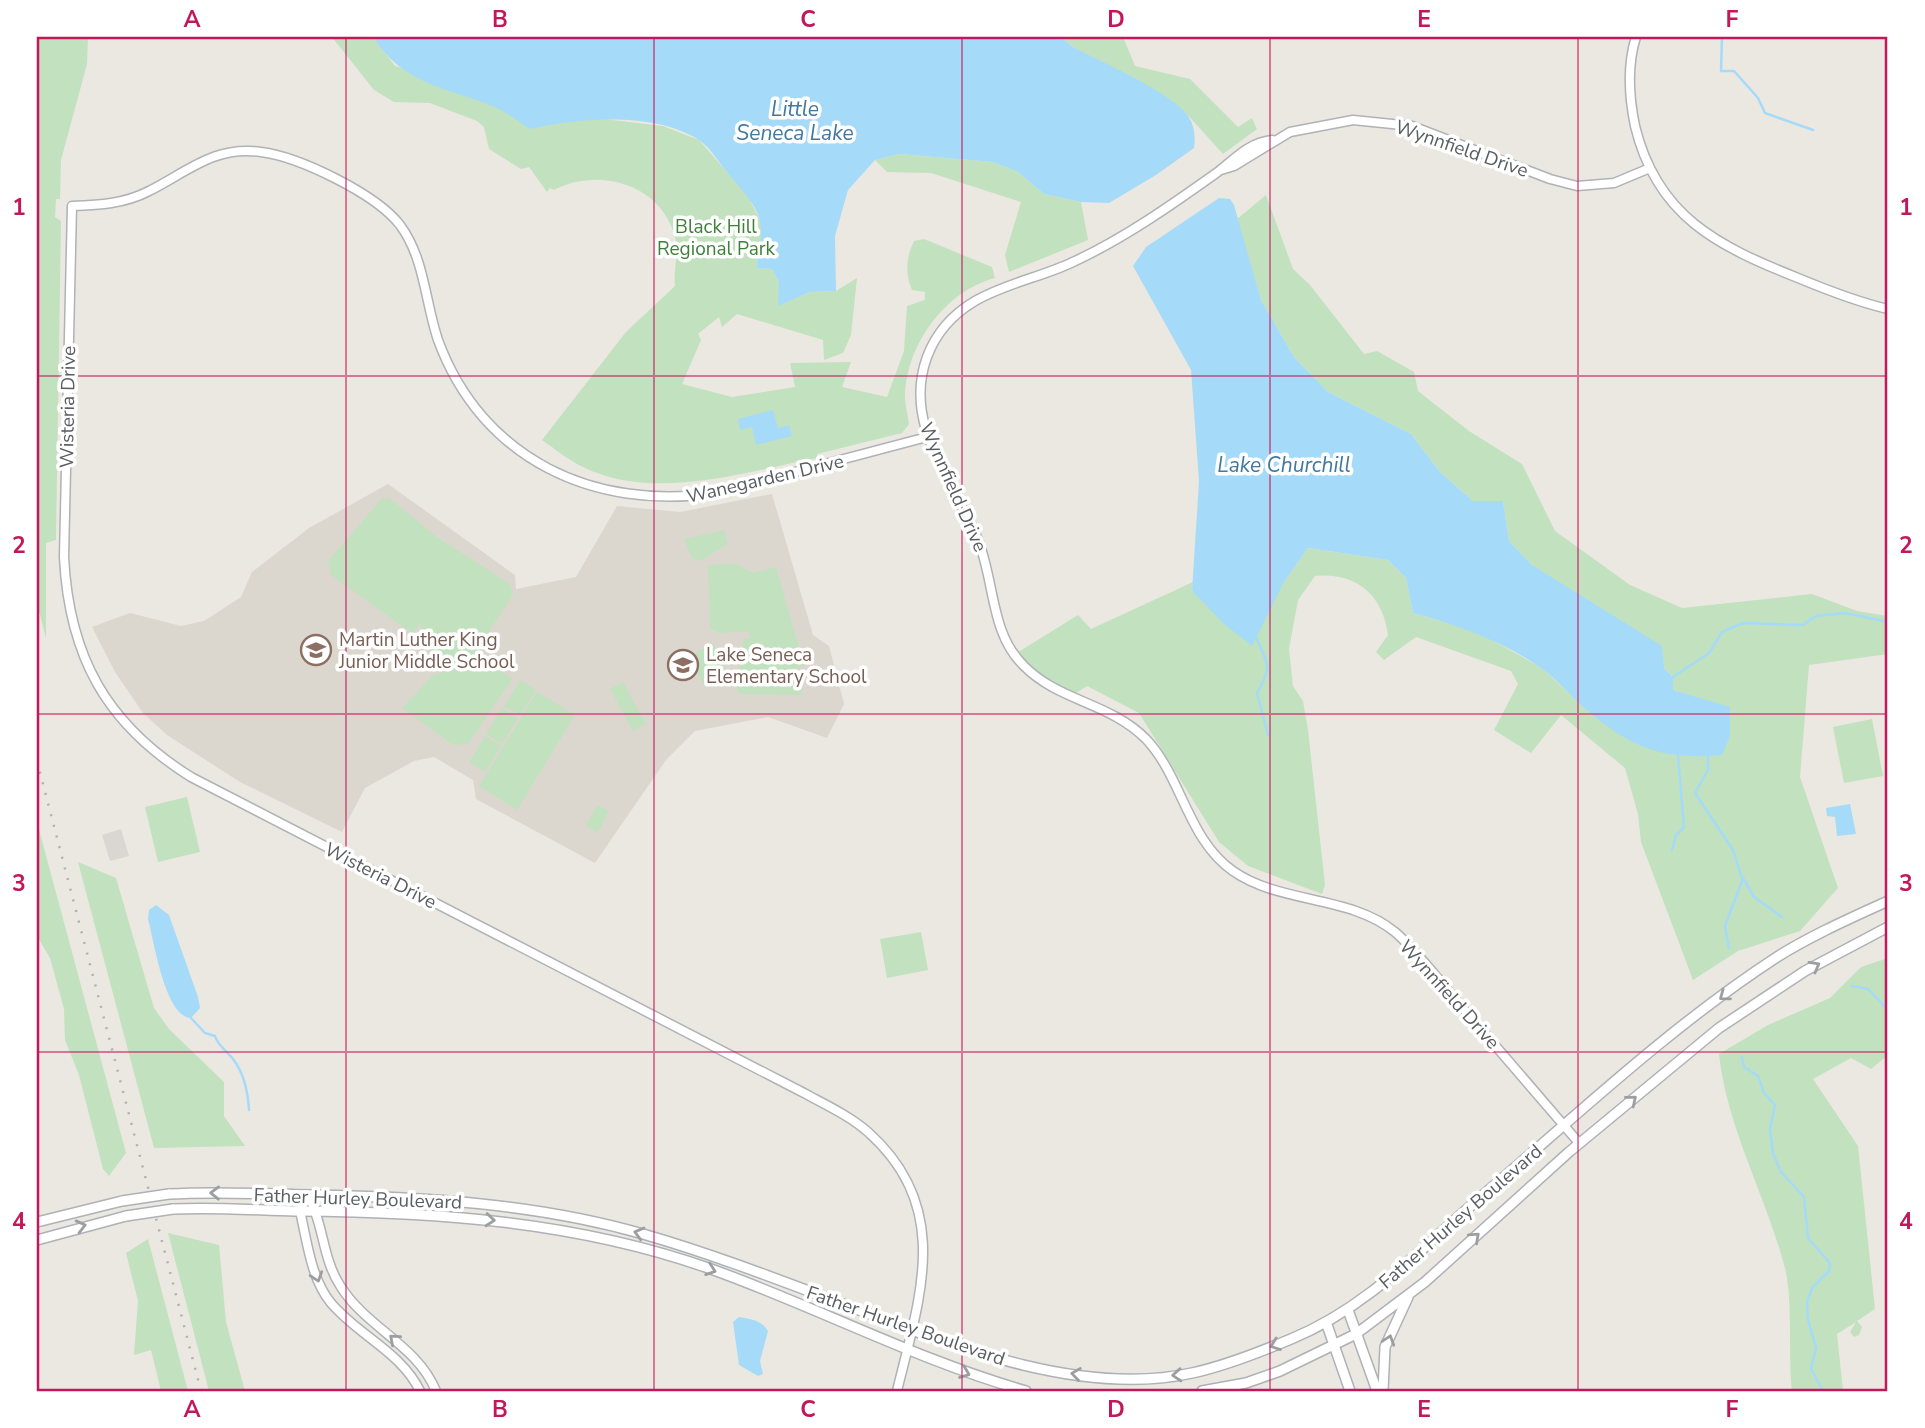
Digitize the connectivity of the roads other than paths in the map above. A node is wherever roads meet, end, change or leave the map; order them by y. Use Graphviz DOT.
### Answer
graph roads {
  1 [pos="1636,37"];
  2 [pos="1650,168"];
  3 [pos="72,206"];
  4 [pos="1888,309"];
  5 [pos="927,438"];
  6 [pos="1888,901"];
  7 [pos="1888,927"];
  8 [pos="1564,1126"];
  9 [pos="1579,1143"];
  10 [pos="308,1195"];
  11 [pos="300,1211"];
  12 [pos="317,1211"];
  13 [pos="37,1222"];
  14 [pos="37,1240"];
  15 [pos="1411,1292"];
  16 [pos="1348,1310"];
  17 [pos="1326,1322"];
  18 [pos="911,1330"];
  19 [pos="1356,1334"];
  20 [pos="1334,1347"];
  21 [pos="907,1350"];
  22 [pos="420,1391"];
  23 [pos="436,1391"];
  24 [pos="897,1391"];
  25 [pos="1026,1391"];
  26 [pos="1202,1391"];
  27 [pos="1350,1391"];
  28 [pos="1377,1391"];
  29 [pos="1382,1391"];
  1 -- 2 [label="street"];
  2 -- 4 [label="street"];
  2 -- 5 [label="street, Wynnfield Drive"];
  3 -- 5 [label="street, Wanegarden Drive"];
  3 -- 18 [label="street, Wisteria Drive"];
  5 -- 8 [label="street, Wynnfield Drive"];
  6 -- 8 [label="main road, Father Hurley Boulevard, one-way"];
  9 -- 7 [label="main road, Father Hurley Boulevard, one-way"];
  8 -- 9 [label="street, Wynnfield Drive"];
  8 -- 16 [label="main road, Father Hurley Boulevard"];
  15 -- 9 [label="main road, Father Hurley Boulevard, one-way"];
  10 -- 11 [label="street"];
  10 -- 12 [label="street"];
  10 -- 13 [label="main road, Father Hurley Boulevard, one-way, bridge"];
  18 -- 10 [label="main road, Father Hurley Boulevard, one-way"];
  11 -- 12 [label="main road, Father Hurley Boulevard"];
  14 -- 11 [label="main road, Father Hurley Boulevard, one-way, bridge"];
  11 -- 22 [label="street, one-way"];
  12 -- 21 [label="main road, Father Hurley Boulevard, one-way"];
  23 -- 12 [label="street, one-way"];
  15 -- 19 [label="main road, Father Hurley Boulevard"];
  29 -- 15 [label="main road, one-way"];
  16 -- 17 [label="main road, Father Hurley Boulevard"];
  16 -- 19 [label="main road"];
  17 -- 18 [label="main road, Father Hurley Boulevard, one-way"];
  17 -- 20 [label="main road"];
  18 -- 21 [label="street, Wisteria Drive"];
  19 -- 20 [label="main road, Father Hurley Boulevard"];
  19 -- 28 [label="main road"];
  20 -- 26 [label="main road, Father Hurley Boulevard"];
  20 -- 27 [label="main road"];
  21 -- 24 [label="street, Wisteria Drive"];
  21 -- 25 [label="main road, Father Hurley Boulevard, one-way"];
}
